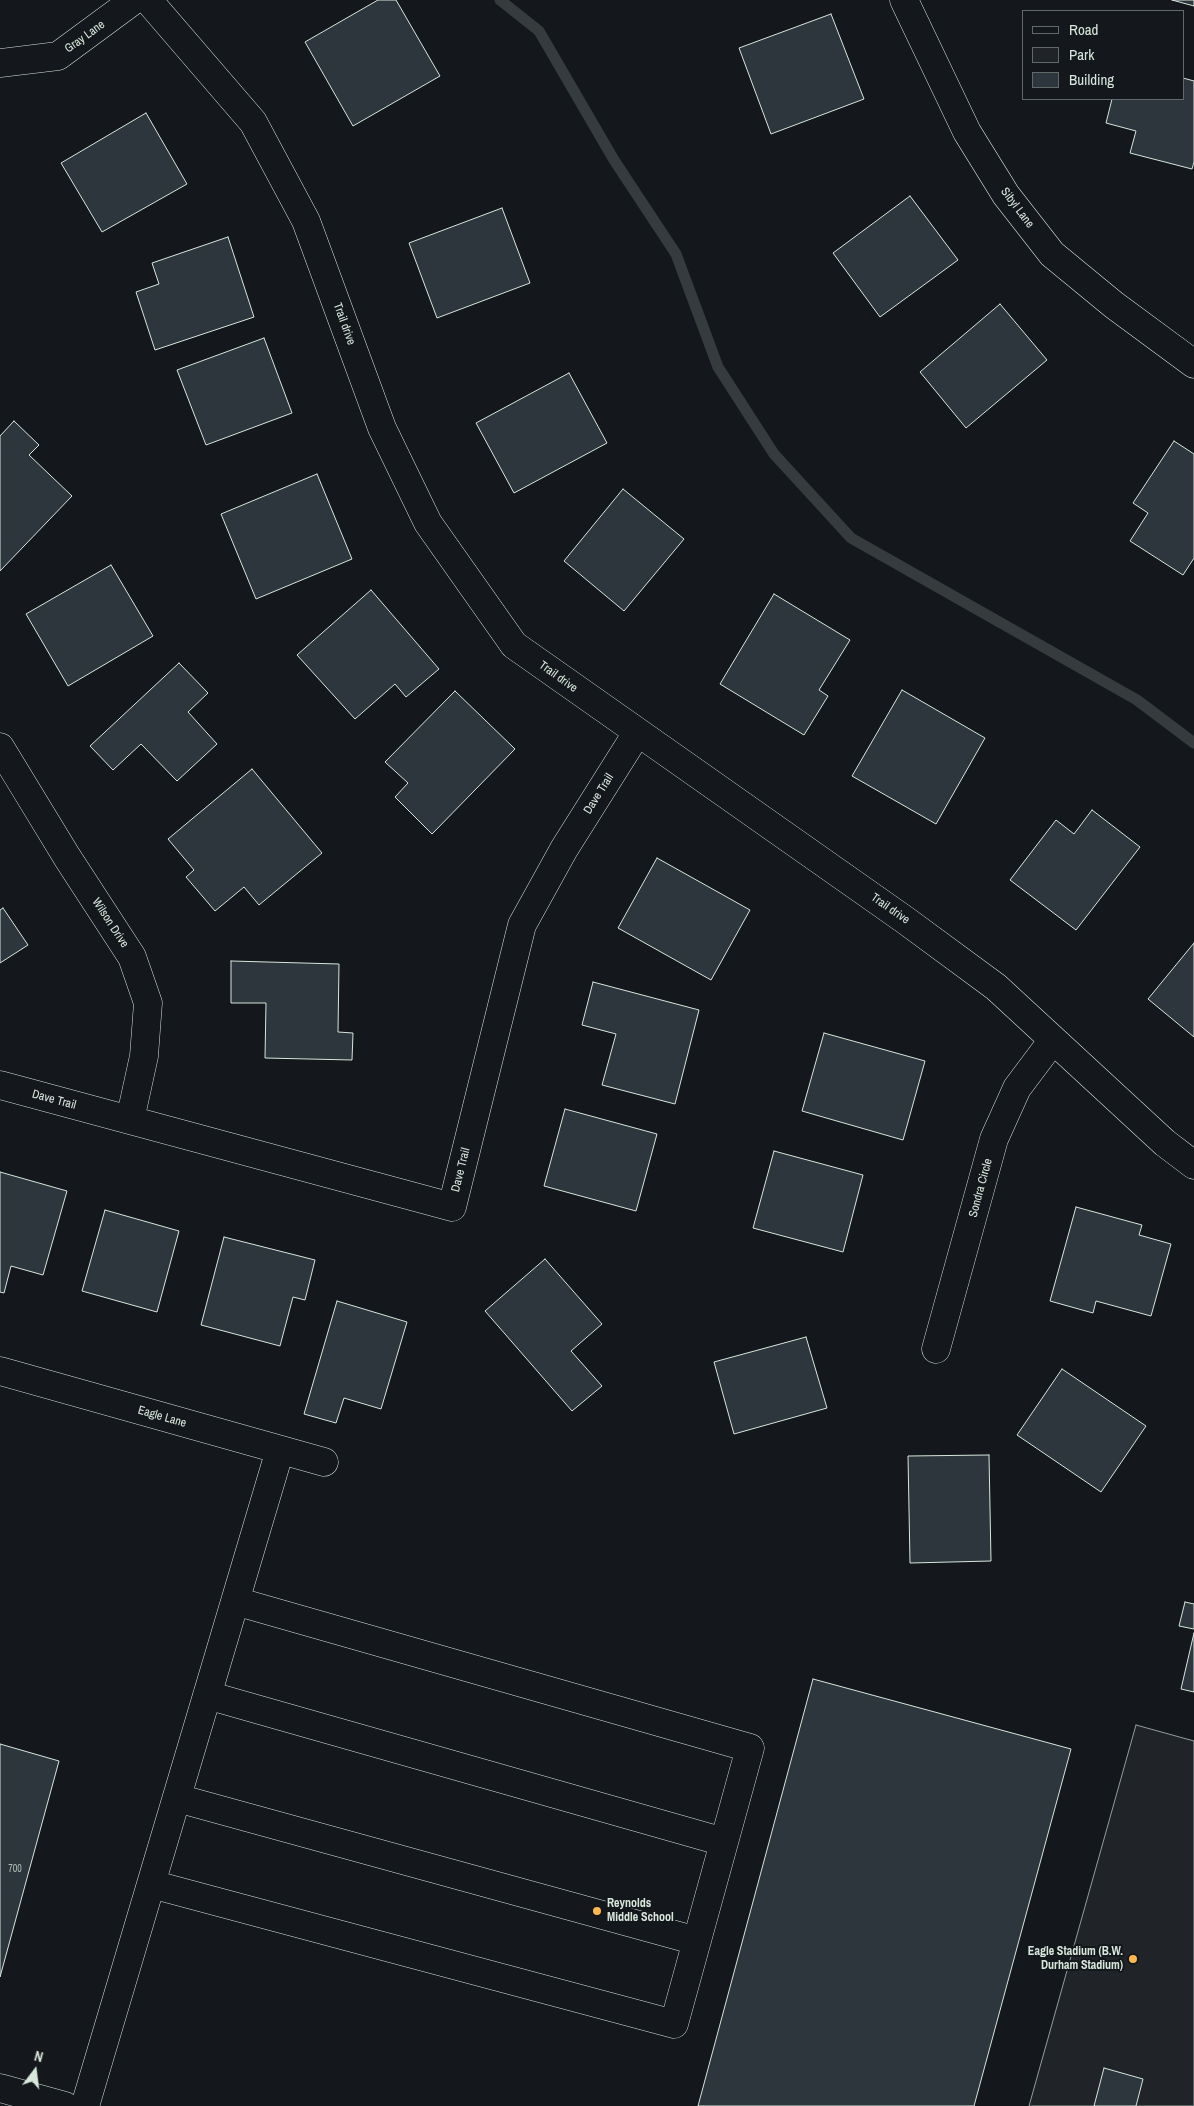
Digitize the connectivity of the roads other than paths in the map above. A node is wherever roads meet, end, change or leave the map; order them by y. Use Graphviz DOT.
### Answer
graph roads {
  1 [pos="134,0"];
  2 [pos="148,0"];
  3 [pos="904,0"];
  4 [pos="0,63"];
  5 [pos="1192,358"];
  6 [pos="637,734"];
  7 [pos="0,747"];
  8 [pos="1053,1040"];
  9 [pos="0,1085"];
  10 [pos="130,1120"];
  11 [pos="1194,1165"];
  12 [pos="936,1349"];
  13 [pos="0,1371"];
  14 [pos="280,1450"];
  15 [pos="324,1462"];
  16 [pos="235,1601"];
  17 [pos="207,1695"];
  18 [pos="177,1798"];
  19 [pos="724,1842"];
  20 [pos="152,1884"];
  21 [pos="697,1941"];
  22 [pos="0,2088"];
  23 [pos="65,2106"];
  24 [pos="85,2106"];
  1 -- 4 [label="street, Gray Lane"];
  2 -- 6 [label="street, Trail drive"];
  3 -- 5 [label="street, Sibyl Lane"];
  6 -- 8 [label="street, Trail drive"];
  6 -- 10 [label="street, Dave Trail"];
  7 -- 10 [label="street, Wilson Drive"];
  8 -- 11 [label="street, Trail drive"];
  8 -- 12 [label="street, Sondra Circle"];
  9 -- 10 [label="street, Dave Trail"];
  13 -- 14 [label="street, Eagle Lane"];
  14 -- 15 [label="street, Eagle Lane"];
  14 -- 16 [label="street"];
  16 -- 17 [label="street"];
  16 -- 19 [label="street"];
  17 -- 18 [label="street"];
  17 -- 19 [label="street"];
  18 -- 20 [label="street"];
  18 -- 21 [label="street"];
  19 -- 21 [label="street"];
  20 -- 21 [label="street"];
  20 -- 24 [label="street"];
  22 -- 23 [label="street"];
}
